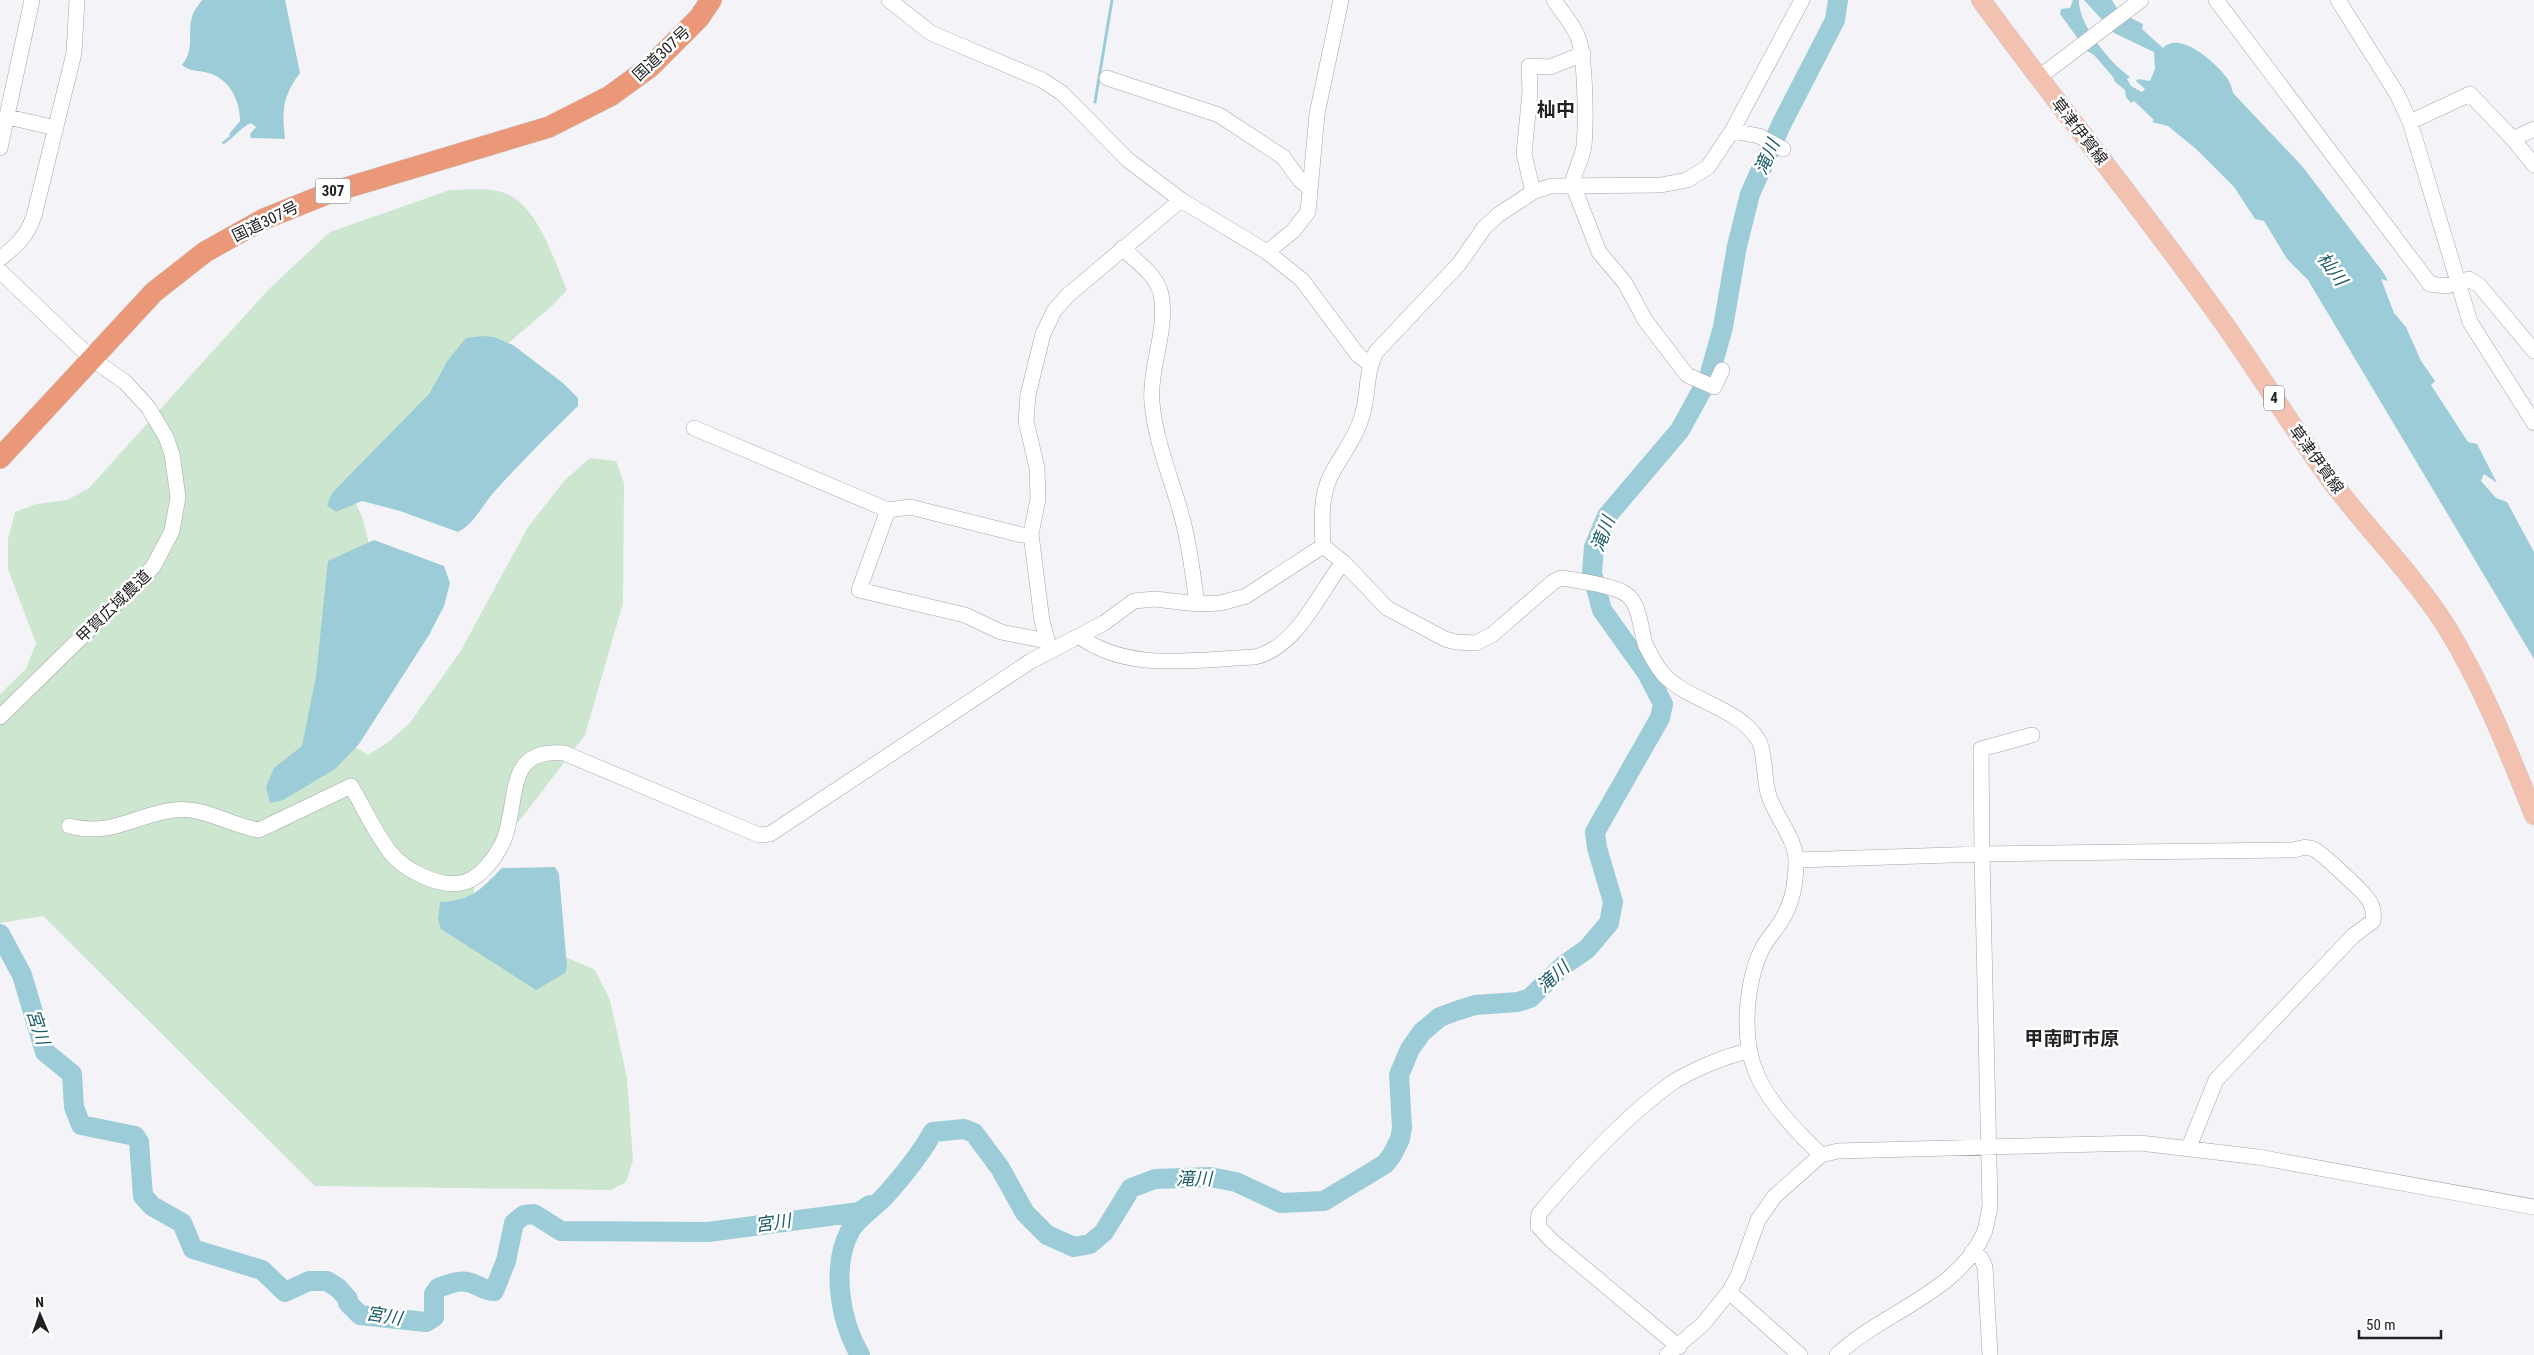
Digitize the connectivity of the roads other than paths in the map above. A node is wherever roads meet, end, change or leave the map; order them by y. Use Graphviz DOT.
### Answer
graph roads {
  1 [pos="32,0"];
  2 [pos="78,0"];
  3 [pos="711,0"];
  4 [pos="889,0"];
  5 [pos="1341,0"];
  6 [pos="1554,0"];
  7 [pos="1802,0"];
  8 [pos="1981,0"];
  9 [pos="2141,0"];
  10 [pos="2216,0"];
  11 [pos="2338,0"];
  12 [pos="1583,54"];
  13 [pos="1107,78"];
  14 [pos="2038,78"];
  15 [pos="8,117"];
  16 [pos="2410,122"];
  17 [pos="56,128"];
  18 [pos="2534,129"];
  19 [pos="1732,131"];
  20 [pos="2513,139"];
  21 [pos="1781,147"];
  22 [pos="0,148"];
  23 [pos="2534,165"];
  24 [pos="1573,186"];
  25 [pos="1310,189"];
  26 [pos="1533,192"];
  27 [pos="1181,200"];
  28 [pos="1122,248"];
  29 [pos="1267,252"];
  30 [pos="1,258"];
  31 [pos="0,271"];
  32 [pos="2458,283"];
  33 [pos="2534,351"];
  34 [pos="92,358"];
  35 [pos="1370,364"];
  36 [pos="1722,370"];
  37 [pos="2534,423"];
  38 [pos="694,428"];
  39 [pos="0,458"];
  40 [pos="888,510"];
  41 [pos="1031,534"];
  42 [pos="1323,546"];
  43 [pos="1343,562"];
  44 [pos="1197,604"];
  45 [pos="1079,636"];
  46 [pos="1049,646"];
  47 [pos="0,717"];
  48 [pos="2032,735"];
  49 [pos="2534,815"];
  50 [pos="69,826"];
  51 [pos="1982,854"];
  52 [pos="1797,860"];
  53 [pos="1750,1051"];
  54 [pos="1989,1147"];
  55 [pos="2189,1148"];
  56 [pos="1821,1155"];
  57 [pos="2534,1207"];
  58 [pos="1972,1252"];
  59 [pos="1729,1292"];
  60 [pos="1672,1352"];
  61 [pos="1800,1355"];
  62 [pos="1837,1355"];
  63 [pos="1990,1355"];
  1 -- 15 [label="street"];
  2 -- 17 [label="street"];
  3 -- 34 [label="highway, 国道307号 / 307"];
  4 -- 27 [label="street"];
  5 -- 25 [label="street"];
  6 -- 12 [label="street"];
  7 -- 19 [label="street"];
  8 -- 14 [label="main road, 草津伊賀線 / 4"];
  9 -- 14 [label="street"];
  10 -- 32 [label="street"];
  11 -- 16 [label="street"];
  12 -- 24 [label="street"];
  12 -- 26 [label="street"];
  13 -- 25 [label="street"];
  14 -- 49 [label="main road, 草津伊賀線 / 4"];
  15 -- 17 [label="street"];
  15 -- 22 [label="street"];
  16 -- 20 [label="street"];
  16 -- 32 [label="street"];
  17 -- 30 [label="street"];
  18 -- 20 [label="street"];
  19 -- 21 [label="street"];
  19 -- 24 [label="street"];
  20 -- 23 [label="street"];
  24 -- 26 [label="street"];
  24 -- 36 [label="street"];
  25 -- 29 [label="street"];
  26 -- 35 [label="street"];
  27 -- 28 [label="street"];
  27 -- 29 [label="street"];
  28 -- 41 [label="street"];
  28 -- 44 [label="street"];
  29 -- 35 [label="street"];
  31 -- 34 [label="street, 甲賀広域農道"];
  32 -- 33 [label="street"];
  32 -- 37 [label="street"];
  34 -- 39 [label="highway, 国道307号 / 307"];
  34 -- 47 [label="street, 甲賀広域農道"];
  35 -- 42 [label="street"];
  38 -- 40 [label="street"];
  40 -- 41 [label="street"];
  40 -- 46 [label="street"];
  41 -- 46 [label="street"];
  42 -- 43 [label="street"];
  42 -- 44 [label="street"];
  43 -- 45 [label="street"];
  43 -- 52 [label="street"];
  44 -- 45 [label="street"];
  45 -- 46 [label="street"];
  46 -- 50 [label="street"];
  48 -- 51 [label="street"];
  51 -- 52 [label="street"];
  51 -- 54 [label="street"];
  51 -- 55 [label="street"];
  52 -- 53 [label="street"];
  53 -- 56 [label="street"];
  53 -- 60 [label="street"];
  54 -- 55 [label="street"];
  54 -- 56 [label="street"];
  54 -- 58 [label="street"];
  55 -- 57 [label="street"];
  56 -- 59 [label="street"];
  58 -- 62 [label="street"];
  58 -- 63 [label="street"];
  59 -- 60 [label="street"];
  59 -- 61 [label="street"];
}
